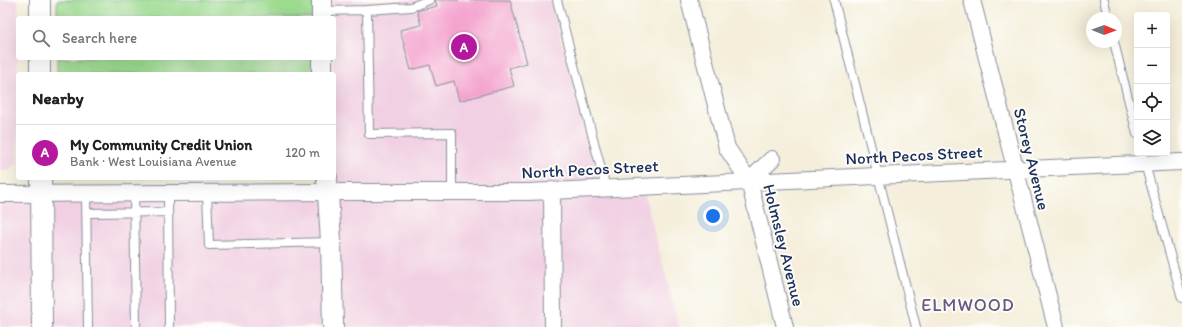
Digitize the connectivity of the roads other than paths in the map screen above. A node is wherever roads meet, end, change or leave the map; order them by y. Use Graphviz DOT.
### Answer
graph roads {
  1 [pos="40,0"];
  2 [pos="429,0"];
  3 [pos="557,0"];
  4 [pos="689,0"];
  5 [pos="834,0"];
  6 [pos="972,0"];
  7 [pos="1104,0"];
  8 [pos="322,10"];
  9 [pos="367,10"];
  10 [pos="1107,12"];
  11 [pos="40,16"];
  12 [pos="1116,48"];
  13 [pos="40,60"];
  14 [pos="322,60"];
  15 [pos="40,72"];
  16 [pos="322,72"];
  17 [pos="1134,122"];
  18 [pos="1143,158"];
  19 [pos="772,159"];
  20 [pos="1182,162"];
  21 [pos="1015,170"];
  22 [pos="878,176"];
  23 [pos="748,181"];
  24 [pos="328,185"];
  25 [pos="41,186"];
  26 [pos="606,188"];
  27 [pos="552,190"];
  28 [pos="452,192"];
  29 [pos="134,193"];
  30 [pos="207,193"];
  31 [pos="0,194"];
  32 [pos="86,194"];
  33 [pos="168,194"];
  34 [pos="134,212"];
  35 [pos="168,212"];
  36 [pos="86,213"];
  37 [pos="331,242"];
  38 [pos="1182,298"];
  39 [pos="42,327"];
  40 [pos="88,327"];
  41 [pos="136,327"];
  42 [pos="169,327"];
  43 [pos="333,327"];
  44 [pos="553,327"];
  45 [pos="786,327"];
  46 [pos="916,327"];
  47 [pos="1056,327"];
  1 -- 11 [label="street"];
  2 -- 9 [label="lane"];
  3 -- 26 [label="lane"];
  4 -- 23 [label="street"];
  5 -- 22 [label="lane"];
  6 -- 21 [label="street, Storey Avenue"];
  7 -- 10 [label="lane"];
  8 -- 9 [label="lane"];
  9 -- 28 [label="lane"];
  12 -- 17 [label="lane"];
  13 -- 15 [label="street"];
  14 -- 16 [label="street"];
  18 -- 20 [label="street, North Pecos Street"];
  18 -- 21 [label="street, North Pecos Street"];
  18 -- 38 [label="lane"];
  19 -- 23 [label="street, Holmsley Avenue"];
  21 -- 22 [label="street, North Pecos Street"];
  21 -- 47 [label="street, Storey Avenue"];
  22 -- 23 [label="street, North Pecos Street"];
  22 -- 46 [label="lane"];
  23 -- 26 [label="street, North Pecos Street"];
  23 -- 45 [label="street, Holmsley Avenue"];
  24 -- 28 [label="street, North Pecos Street"];
  24 -- 30 [label="street, North Pecos Street"];
  24 -- 37 [label="street"];
  25 -- 31 [label="street, North Pecos Street"];
  25 -- 32 [label="street, North Pecos Street"];
  25 -- 39 [label="street"];
  26 -- 27 [label="street, North Pecos Street"];
  27 -- 28 [label="street, North Pecos Street"];
  27 -- 44 [label="street"];
  29 -- 32 [label="street, North Pecos Street"];
  29 -- 33 [label="street, North Pecos Street"];
  29 -- 34 [label="lane"];
  30 -- 33 [label="street, North Pecos Street"];
  30 -- 37 [label="lane"];
  32 -- 36 [label="lane"];
  33 -- 35 [label="lane"];
  34 -- 35 [label="lane"];
  34 -- 36 [label="lane"];
  34 -- 41 [label="lane"];
  35 -- 42 [label="lane"];
  36 -- 40 [label="lane"];
  37 -- 43 [label="street"];
}
